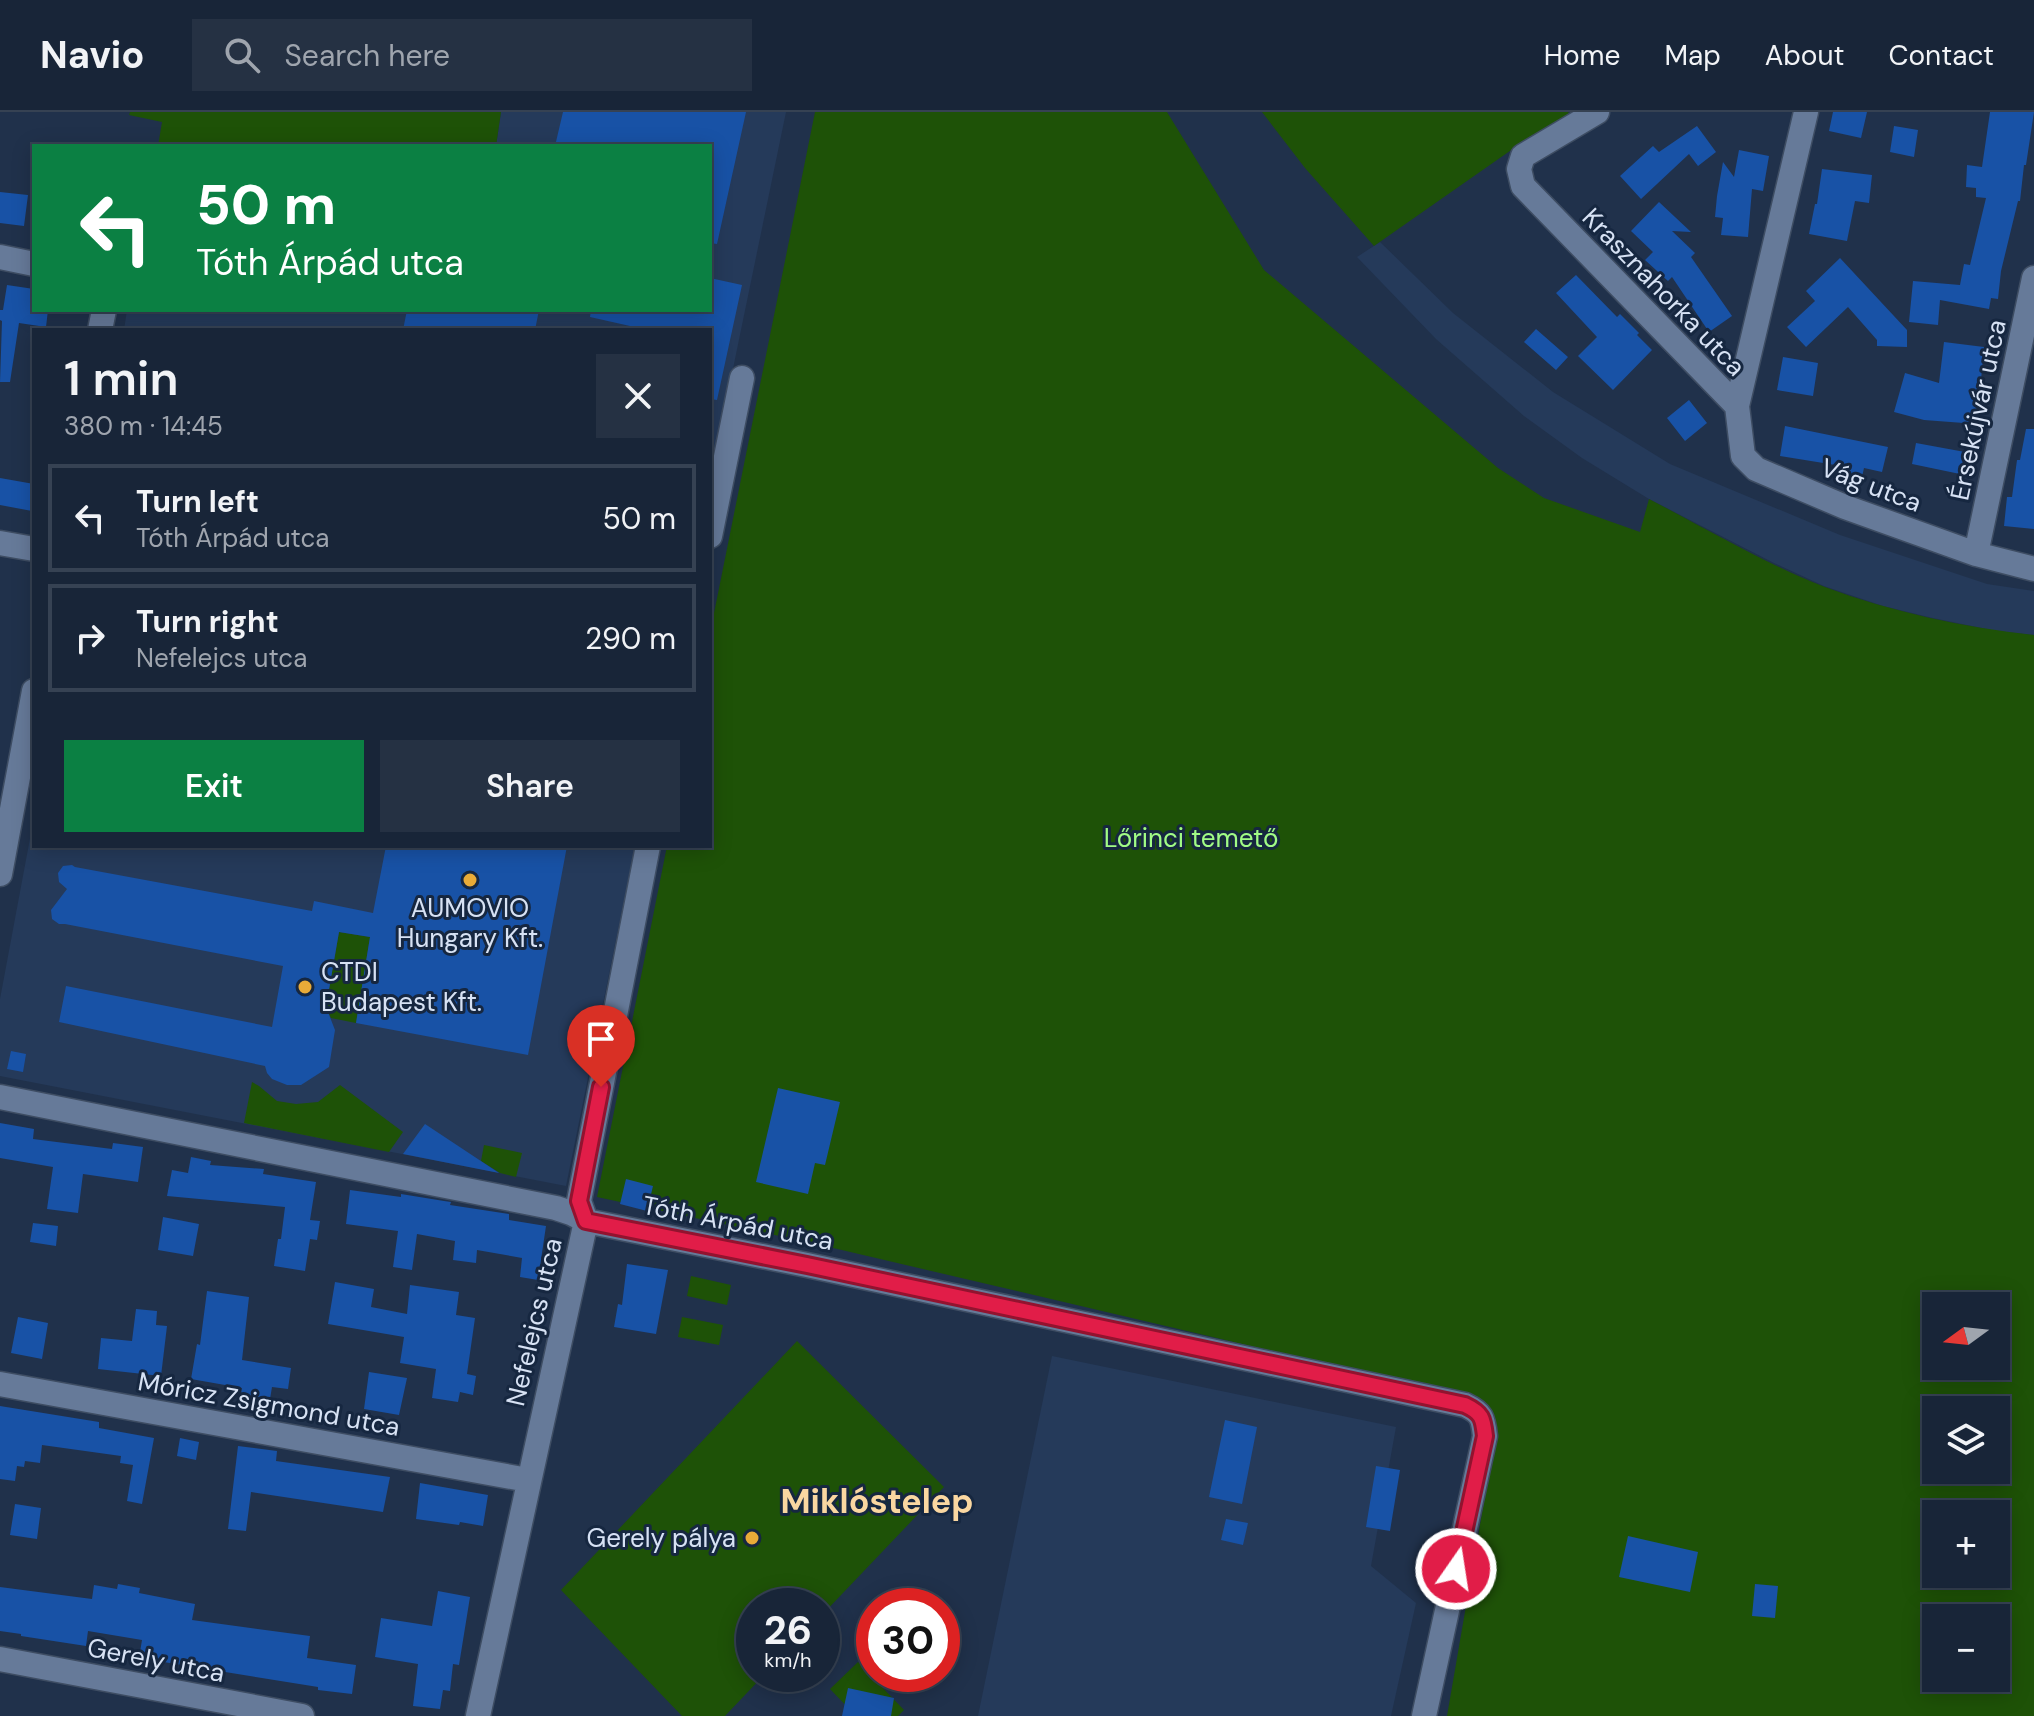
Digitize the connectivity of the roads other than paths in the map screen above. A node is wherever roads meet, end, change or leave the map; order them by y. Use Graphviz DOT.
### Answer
graph roads {
  1 [pos="1597,112"];
  2 [pos="1806,112"];
  3 [pos="0,257"];
  4 [pos="32,264"];
  5 [pos="2034,279"];
  6 [pos="742,378"];
  7 [pos="1737,406"];
  8 [pos="712,526"];
  9 [pos="0,543"];
  10 [pos="32,549"];
  11 [pos="1976,554"];
  12 [pos="2034,569"];
  13 [pos="32,700"];
  14 [pos="5,821"];
  15 [pos="648,848"];
  16 [pos="0,874"];
  17 [pos="0,1097"];
  18 [pos="586,1221"];
  19 [pos="0,1384"];
  20 [pos="528,1480"];
  21 [pos="0,1659"];
  22 [pos="302,1716"];
  23 [pos="478,1716"];
  24 [pos="1424,1716"];
  1 -- 7 [label="street, Krasznahorka utca"];
  2 -- 7 [label="street, Krasznahorka utca"];
  3 -- 4 [label="street"];
  5 -- 11 [label="street, Érsekújvár utca"];
  6 -- 8 [label="street"];
  7 -- 11 [label="street, Vág utca"];
  9 -- 10 [label="street"];
  11 -- 12 [label="street, Vág utca"];
  13 -- 14 [label="street"];
  14 -- 16 [label="street"];
  15 -- 18 [label="street, Nefelejcs utca"];
  17 -- 18 [label="street, Tóth Árpád utca"];
  18 -- 20 [label="street, Nefelejcs utca"];
  18 -- 24 [label="street, Tóth Árpád utca"];
  19 -- 20 [label="street, Móricz Zsigmond utca"];
  20 -- 23 [label="street, Nefelejcs utca"];
  21 -- 22 [label="street, Gerely utca"];
}
